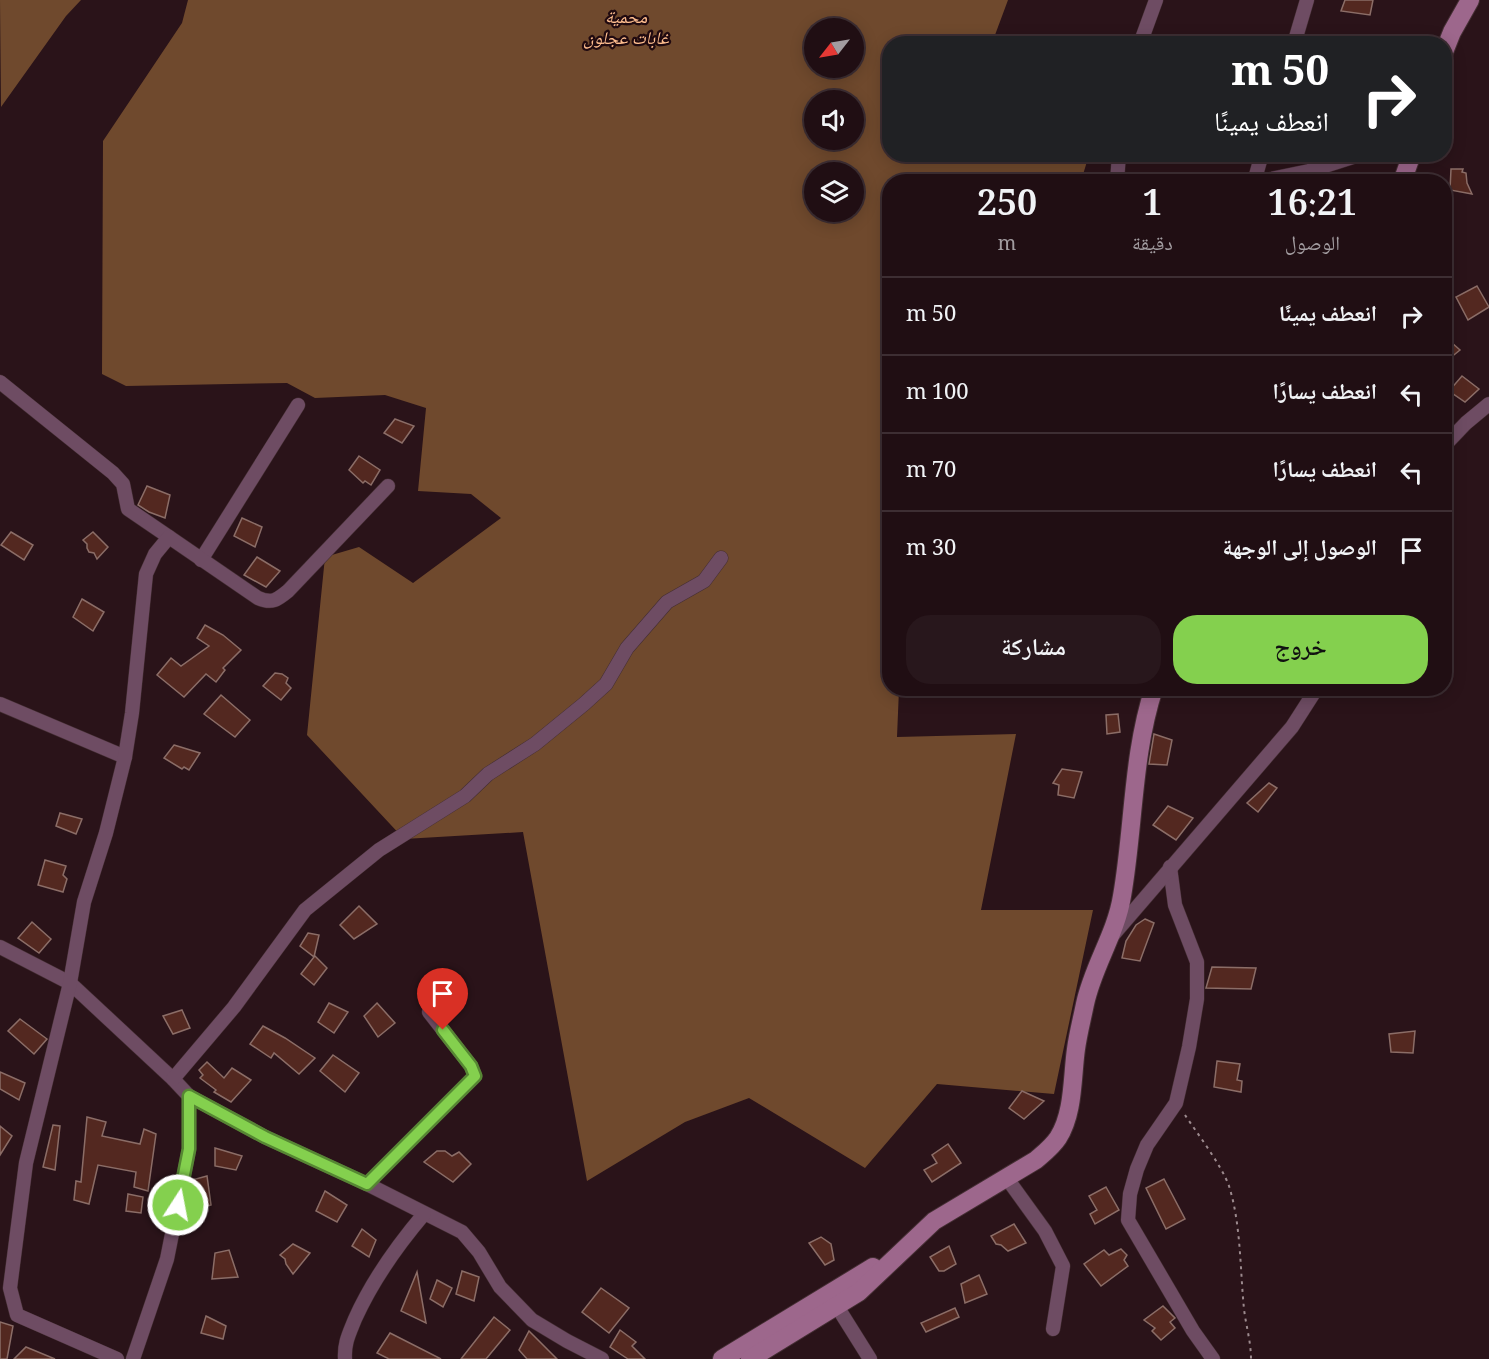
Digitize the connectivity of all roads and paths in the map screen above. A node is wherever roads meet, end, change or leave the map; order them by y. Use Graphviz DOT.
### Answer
graph roads {
  1 [pos="1156,0"];
  2 [pos="1307,0"];
  3 [pos="1470,0"];
  4 [pos="1143,36"];
  5 [pos="1296,36"];
  6 [pos="1450,36"];
  7 [pos="1338,162"];
  8 [pos="1295,174"];
  9 [pos="0,382"];
  10 [pos="1489,404"];
  11 [pos="298,405"];
  12 [pos="1452,438"];
  13 [pos="388,486"];
  14 [pos="169,537"];
  15 [pos="721,558"];
  16 [pos="201,560"];
  17 [pos="1152,696"];
  18 [pos="1312,696"];
  19 [pos="0,704"];
  20 [pos="124,757"];
  21 [pos="1170,867"];
  22 [pos="1111,937"];
  23 [pos="0,947"];
  24 [pos="70,983"];
  25 [pos="429,1011"];
  26 [pos="173,1079"];
  27 [pos="189,1096"];
  28 [pos="1176,1103"];
  29 [pos="1006,1177"];
  30 [pos="367,1184"];
  31 [pos="424,1214"];
  32 [pos="5,1286"];
  33 [pos="833,1301"];
  34 [pos="1053,1329"];
  35 [pos="117,1359"];
  36 [pos="134,1359"];
  37 [pos="345,1359"];
  38 [pos="602,1359"];
  39 [pos="722,1359"];
  40 [pos="750,1359"];
  41 [pos="870,1359"];
  42 [pos="1213,1359"];
  43 [pos="1251,1359"];
  1 -- 4 [label="street"];
  2 -- 5 [label="street"];
  3 -- 6 [label="street"];
  7 -- 8 [label="street"];
  9 -- 14 [label="street"];
  10 -- 12 [label="street"];
  11 -- 16 [label="street"];
  13 -- 16 [label="street"];
  14 -- 16 [label="street"];
  14 -- 20 [label="street"];
  15 -- 26 [label="street"];
  17 -- 22 [label="street"];
  18 -- 21 [label="street"];
  19 -- 20 [label="street"];
  20 -- 24 [label="street"];
  21 -- 22 [label="street"];
  21 -- 28 [label="street"];
  22 -- 29 [label="street"];
  23 -- 24 [label="street"];
  24 -- 26 [label="street"];
  24 -- 32 [label="street"];
  25 -- 30 [label="street"];
  26 -- 27 [label="street"];
  27 -- 30 [label="street"];
  27 -- 36 [label="street"];
  28 -- 42 [label="street"];
  28 -- 43 [label="path"];
  29 -- 33 [label="street"];
  29 -- 34 [label="street"];
  30 -- 31 [label="street"];
  31 -- 37 [label="street"];
  31 -- 38 [label="street"];
  32 -- 35 [label="street"];
  33 -- 39 [label="street"];
  33 -- 40 [label="street"];
  33 -- 41 [label="street"];
}
